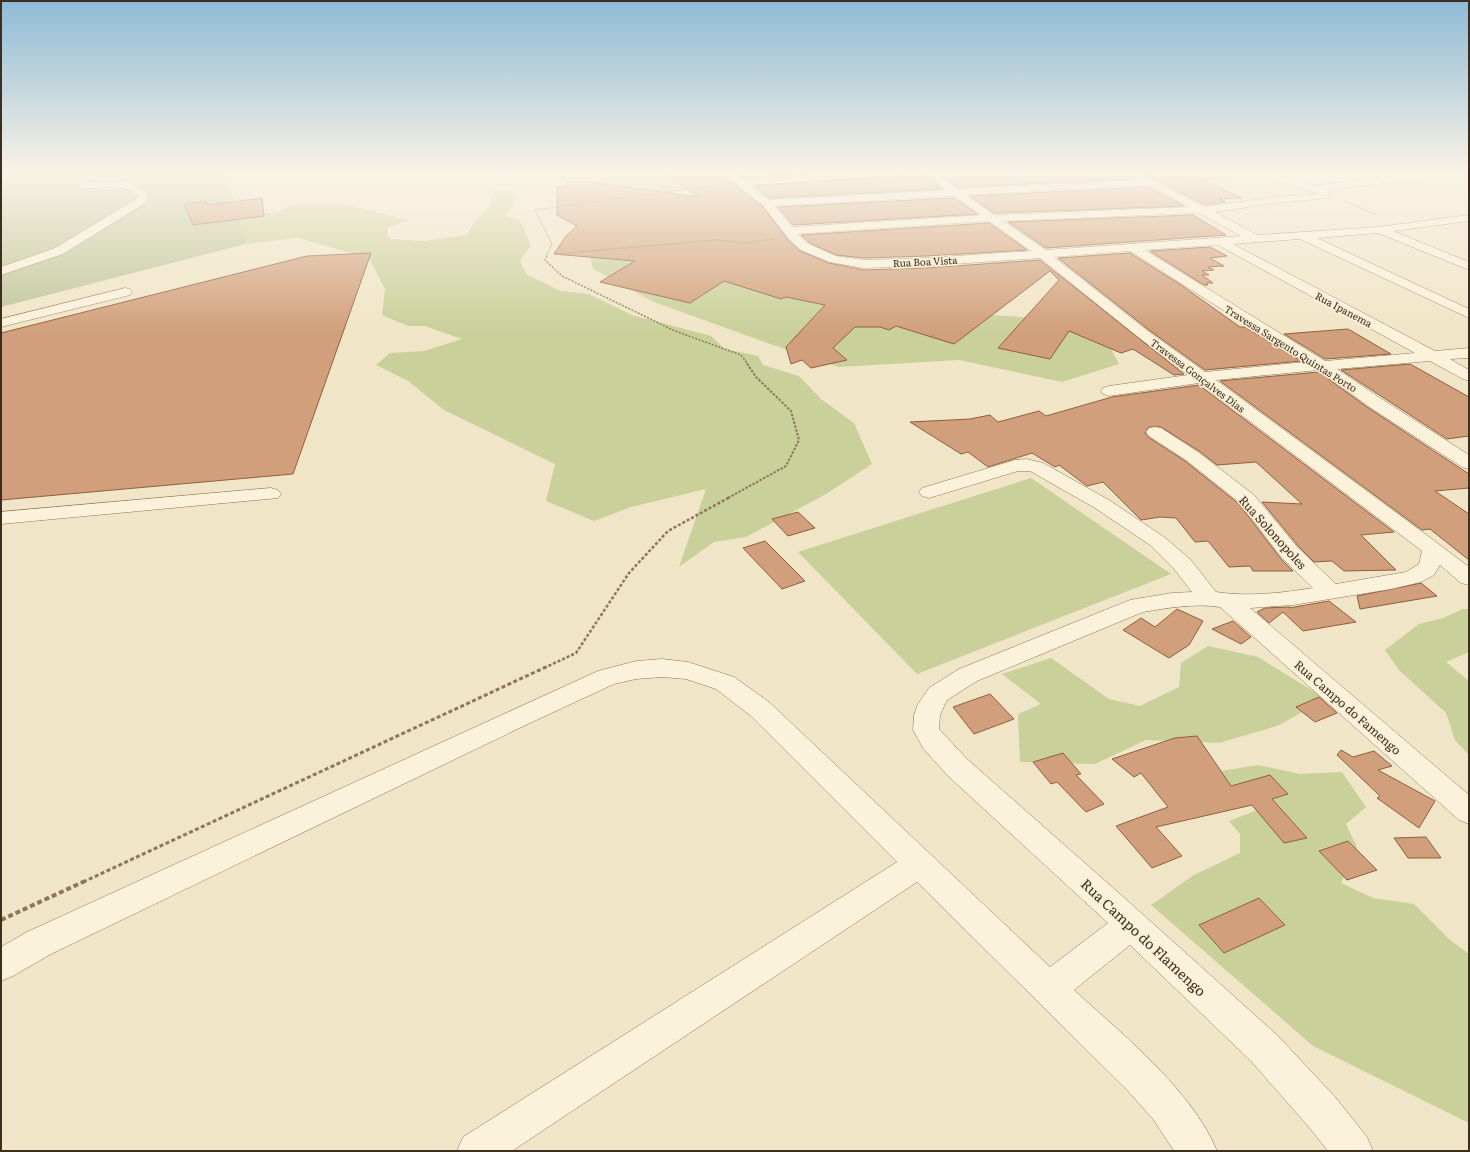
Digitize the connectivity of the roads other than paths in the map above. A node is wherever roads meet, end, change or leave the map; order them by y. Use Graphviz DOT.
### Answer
graph roads {
  1 [pos="102,226"];
  2 [pos="784,226"];
  3 [pos="894,226"];
  4 [pos="1002,226"];
  5 [pos="1230,226"];
  6 [pos="1406,226"];
  7 [pos="1378,230"];
  8 [pos="791,234"];
  9 [pos="1301,235"];
  10 [pos="1253,238"];
  11 [pos="1219,241"];
  12 [pos="1132,247"];
  13 [pos="1043,254"];
  14 [pos="926,262"];
  15 [pos="1468,265"];
  16 [pos="1,270"];
  17 [pos="969,272"];
  18 [pos="125,292"];
  19 [pos="1469,314"];
  20 [pos="1,323"];
  21 [pos="1469,353"];
  22 [pos="1434,357"];
  23 [pos="1324,367"];
  24 [pos="1469,376"];
  25 [pos="1202,378"];
  26 [pos="1109,391"];
  27 [pos="1155,432"];
  28 [pos="1469,463"];
  29 [pos="929,492"];
  30 [pos="271,494"];
  31 [pos="1,518"];
  32 [pos="1433,549"];
  33 [pos="1469,578"];
  34 [pos="1331,592"];
  35 [pos="1218,600"];
  36 [pos="1469,812"];
  37 [pos="919,864"];
  38 [pos="1131,925"];
  39 [pos="1,965"];
  40 [pos="1048,989"];
  41 [pos="477,1151"];
  42 [pos="1198,1151"];
  43 [pos="1353,1151"];
  1 -- 16 [label="street"];
  2 -- 8 [label="street, Rua Boa Vista"];
  3 -- 8 [label="street"];
  4 -- 13 [label="street, Travessa Gonçalves Dias"];
  5 -- 10 [label="street"];
  6 -- 7 [label="street, Rua Boa Vista"];
  7 -- 9 [label="street, Rua Boa Vista"];
  7 -- 15 [label="street"];
  8 -- 14 [label="street, Rua Boa Vista"];
  9 -- 10 [label="street, Rua Boa Vista"];
  9 -- 19 [label="street"];
  10 -- 11 [label="street, Rua Boa Vista"];
  11 -- 12 [label="street, Rua Boa Vista"];
  11 -- 22 [label="street, Rua Ipanema"];
  12 -- 13 [label="street, Rua Boa Vista"];
  12 -- 23 [label="street, Travessa Sargento Quintas Porto"];
  13 -- 14 [label="street, Rua Boa Vista"];
  13 -- 25 [label="street, Travessa Gonçalves Dias"];
  14 -- 17 [label="street"];
  18 -- 20 [label="street"];
  21 -- 22 [label="street"];
  22 -- 23 [label="street"];
  22 -- 24 [label="street, Rua Ipanema"];
  23 -- 25 [label="street"];
  23 -- 28 [label="street, Travessa Sargento Quintas Porto"];
  25 -- 26 [label="street"];
  25 -- 32 [label="street, Travessa Gonçalves Dias"];
  27 -- 34 [label="street, Rua Solonopoles"];
  29 -- 35 [label="street"];
  30 -- 31 [label="street"];
  32 -- 33 [label="street, Travessa Gonçalves Dias"];
  32 -- 34 [label="street, Rua Campo do Flamengo"];
  34 -- 35 [label="street, Rua Campo do Flamengo"];
  35 -- 36 [label="street, Rua Campo do Famengo"];
  35 -- 38 [label="street, Rua Campo do Flamengo"];
  37 -- 39 [label="street"];
  37 -- 40 [label="street"];
  37 -- 41 [label="street"];
  38 -- 40 [label="street"];
  38 -- 43 [label="street, Rua Campo do Flamengo"];
  40 -- 42 [label="street"];
}
